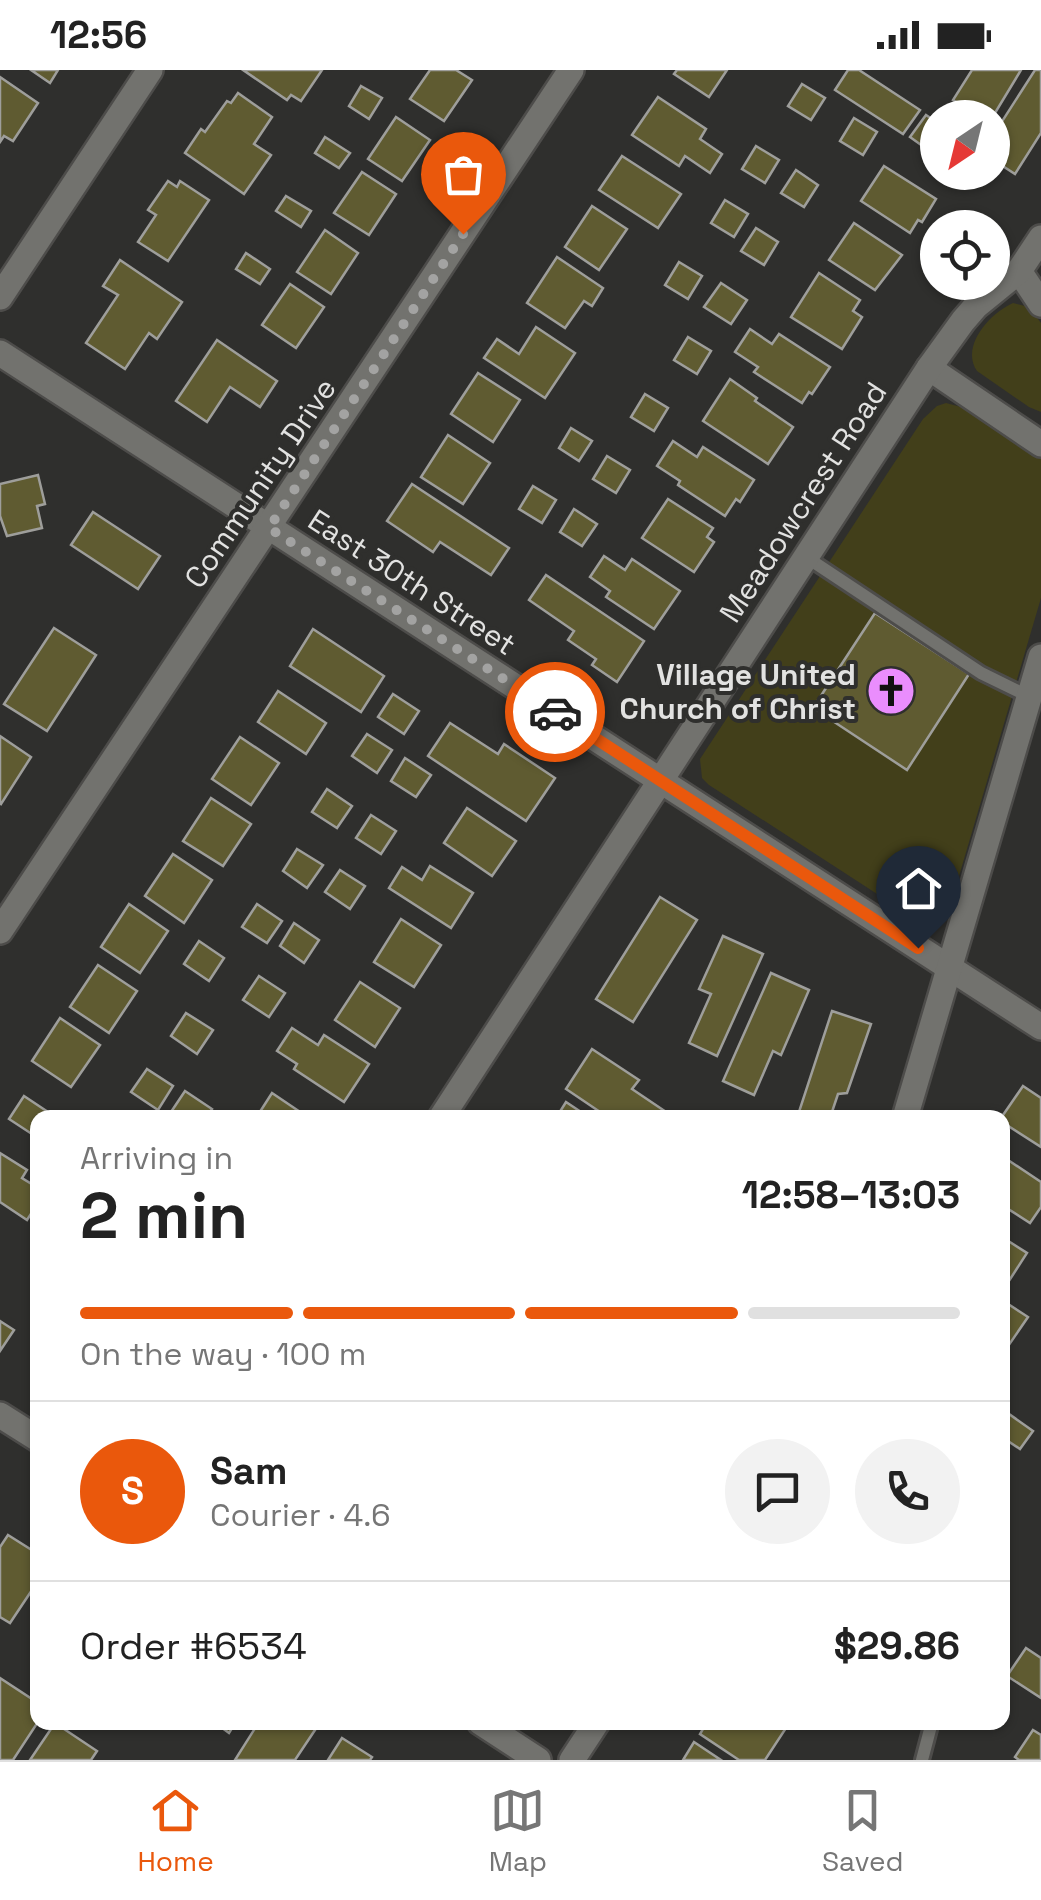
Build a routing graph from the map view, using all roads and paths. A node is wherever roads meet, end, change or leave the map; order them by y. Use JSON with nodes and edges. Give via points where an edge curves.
{"nodes":[{"id":1,"x":150,"y":70,"type":"edge"},
{"id":2,"x":571,"y":70,"type":"edge"},
{"id":3,"x":1041,"y":238,"type":"edge"},
{"id":4,"x":1018,"y":272,"type":"junction"},
{"id":5,"x":0,"y":297,"type":"edge"},
{"id":6,"x":1041,"y":304,"type":"edge"},
{"id":7,"x":0,"y":353,"type":"edge"},
{"id":8,"x":929,"y":368,"type":"junction"},
{"id":9,"x":1041,"y":444,"type":"edge"},
{"id":10,"x":269,"y":528,"type":"junction"},
{"id":11,"x":806,"y":556,"type":"junction"},
{"id":12,"x":1041,"y":658,"type":"edge"},
{"id":13,"x":1030,"y":697,"type":"junction"},
{"id":14,"x":660,"y":780,"type":"junction"},
{"id":15,"x":0,"y":931,"type":"edge"},
{"id":16,"x":951,"y":970,"type":"junction"},
{"id":17,"x":1041,"y":1026,"type":"edge"},
{"id":18,"x":446,"y":1110,"type":"edge"},
{"id":19,"x":907,"y":1110,"type":"edge"},
{"id":20,"x":0,"y":1415,"type":"edge"},
{"id":21,"x":30,"y":1434,"type":"edge"},
{"id":22,"x":492,"y":1730,"type":"edge"},
{"id":23,"x":592,"y":1730,"type":"edge"},
{"id":24,"x":930,"y":1730,"type":"edge"},
{"id":25,"x":538,"y":1760,"type":"edge"},
{"id":26,"x":572,"y":1760,"type":"edge"},
{"id":27,"x":922,"y":1760,"type":"edge"}],
"edges":[{"from":1,"to":5,"type":"street"},
{"from":2,"to":10,"type":"street","name":"Community Drive"},
{"from":3,"to":4,"type":"street","name":"Meadowcrest Road"},
{"from":4,"to":6,"type":"street"},
{"from":4,"to":8,"type":"street","name":"Meadowcrest Road","via":[[976,306]]},
{"from":7,"to":10,"type":"street","name":"East 30th Street"},
{"from":8,"to":9,"type":"street"},
{"from":8,"to":11,"type":"street","name":"Meadowcrest Road"},
{"from":10,"to":14,"type":"street","name":"East 30th Street"},
{"from":10,"to":15,"type":"street","name":"Community Drive"},
{"from":11,"to":13,"type":"lane","via":[[981,674]]},
{"from":11,"to":14,"type":"street","name":"Meadowcrest Road"},
{"from":12,"to":13,"type":"street"},
{"from":13,"to":16,"type":"street"},
{"from":14,"to":16,"type":"street","name":"East 30th Street"},
{"from":14,"to":18,"type":"street","name":"Meadowcrest Road"},
{"from":16,"to":17,"type":"street","name":"East 30th Street"},
{"from":16,"to":19,"type":"street"},
{"from":20,"to":21,"type":"street"},
{"from":22,"to":25,"type":"street"},
{"from":23,"to":26,"type":"street"},
{"from":24,"to":27,"type":"lane"}]}
